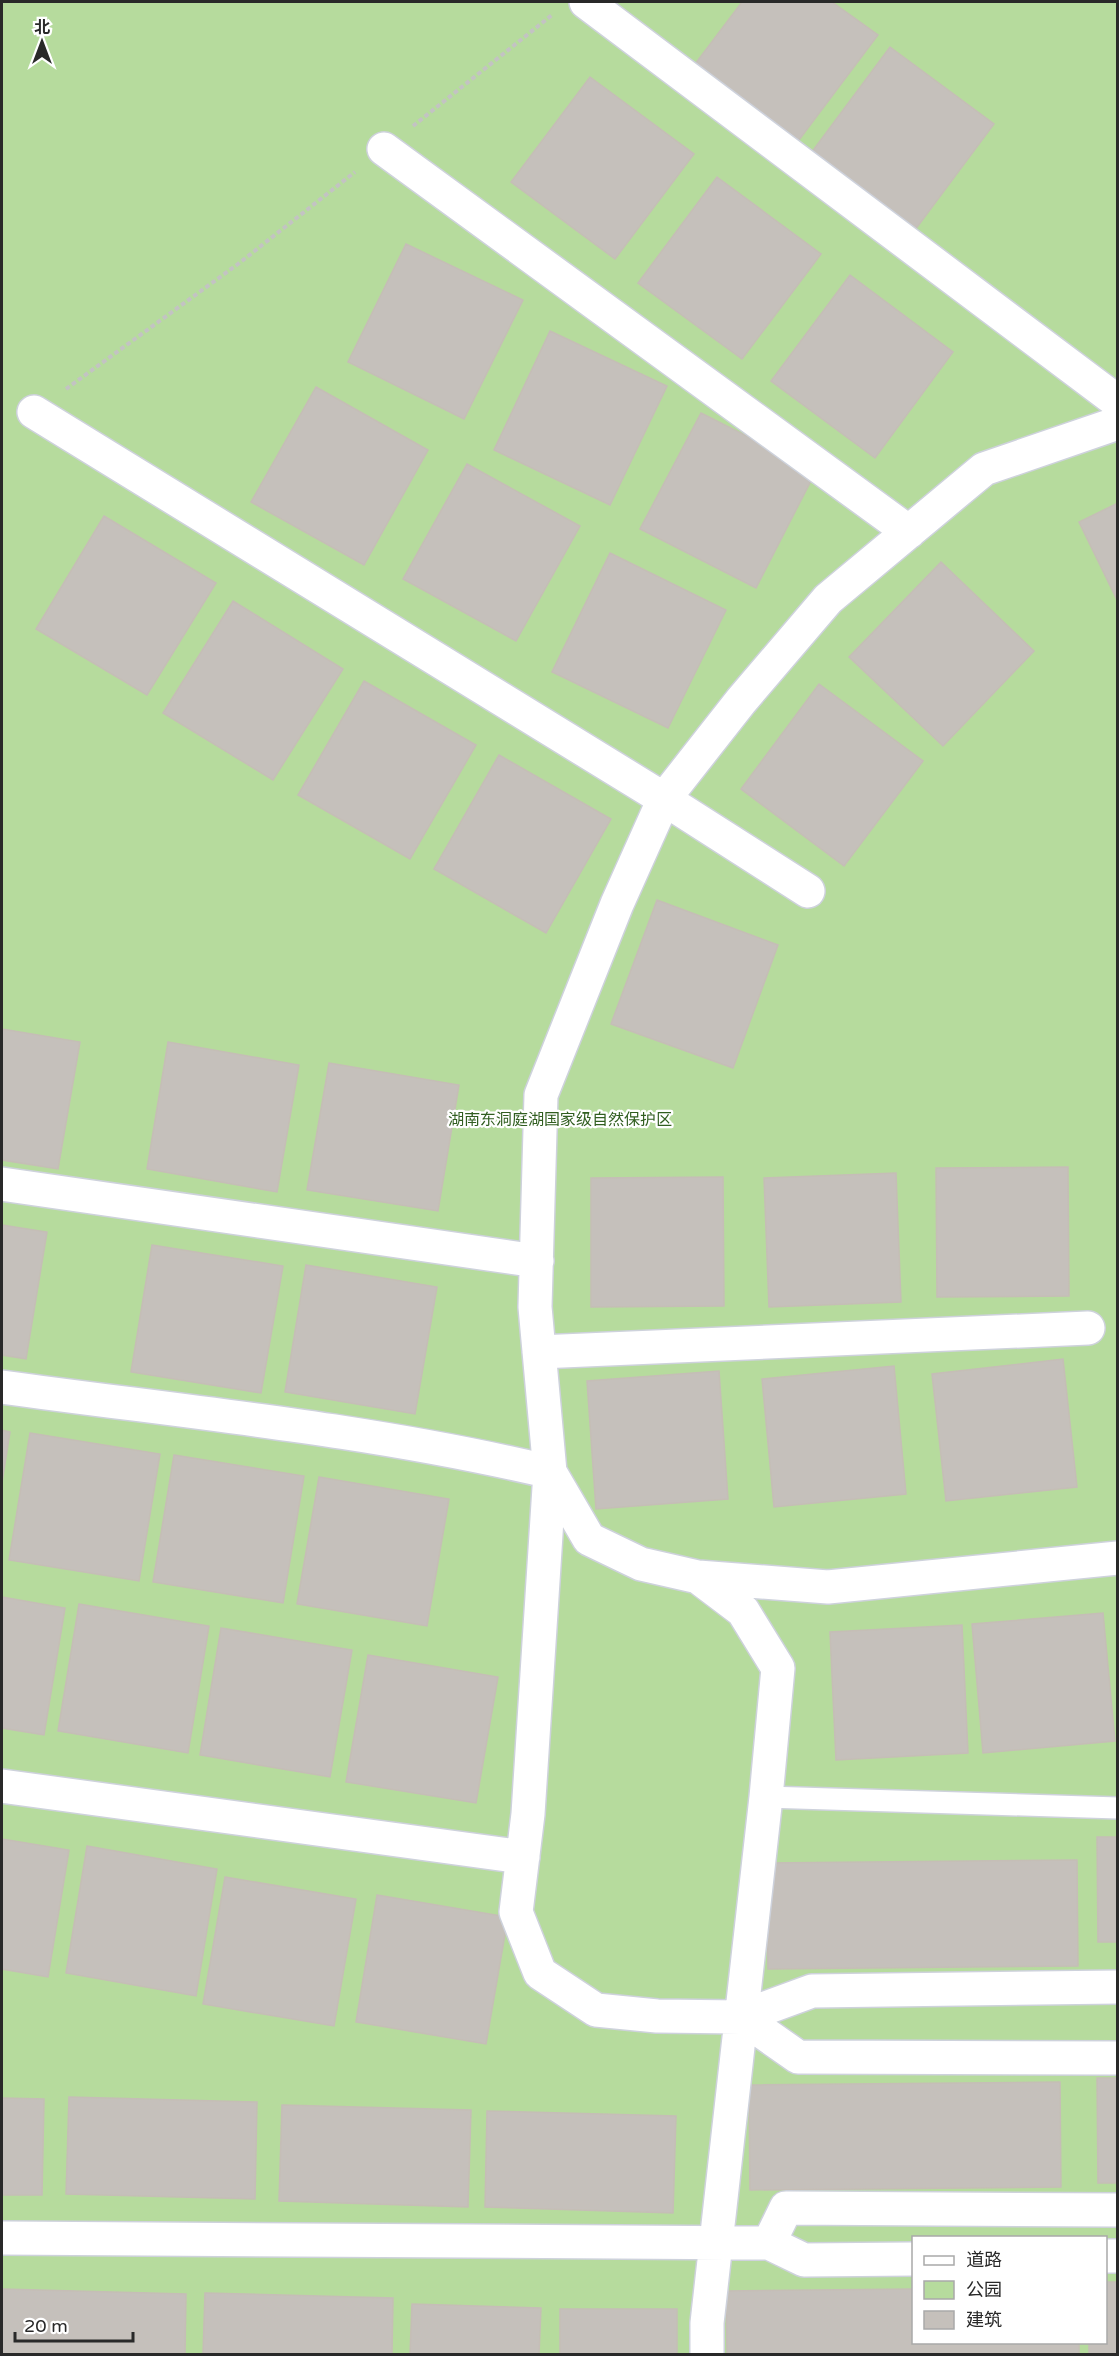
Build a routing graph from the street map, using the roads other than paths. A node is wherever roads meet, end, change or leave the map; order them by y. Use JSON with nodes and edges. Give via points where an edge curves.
{"nodes":[{"id":1,"x":573,"y":5,"type":"edge"},
{"id":2,"x":384,"y":149,"type":"road end"},
{"id":3,"x":1118,"y":402,"type":"edge"},
{"id":4,"x":34,"y":412,"type":"road end"},
{"id":5,"x":1118,"y":423,"type":"edge"},
{"id":6,"x":909,"y":532,"type":"junction"},
{"id":7,"x":664,"y":799,"type":"junction"},
{"id":8,"x":808,"y":891,"type":"dead end"},
{"id":9,"x":2,"y":1184,"type":"edge"},
{"id":10,"x":537,"y":1261,"type":"junction"},
{"id":11,"x":1088,"y":1328,"type":"dead end"},
{"id":12,"x":539,"y":1352,"type":"junction"},
{"id":13,"x":2,"y":1387,"type":"edge"},
{"id":14,"x":550,"y":1472,"type":"junction"},
{"id":15,"x":1118,"y":1558,"type":"edge"},
{"id":16,"x":698,"y":1577,"type":"junction"},
{"id":17,"x":2,"y":1786,"type":"edge"},
{"id":18,"x":766,"y":1797,"type":"junction"},
{"id":19,"x":1118,"y":1809,"type":"edge"},
{"id":20,"x":522,"y":1857,"type":"junction"},
{"id":21,"x":1118,"y":1987,"type":"edge"},
{"id":22,"x":741,"y":2017,"type":"junction"},
{"id":23,"x":1118,"y":2058,"type":"edge"},
{"id":24,"x":1118,"y":2210,"type":"edge"},
{"id":25,"x":2,"y":2238,"type":"edge"},
{"id":26,"x":716,"y":2242,"type":"junction"},
{"id":27,"x":769,"y":2243,"type":"junction"},
{"id":28,"x":912,"y":2259,"type":"edge"},
{"id":29,"x":707,"y":2355,"type":"edge"}],
"edges":[{"from":1,"to":3,"type":"street"},
{"from":2,"to":6,"type":"street"},
{"from":4,"to":7,"type":"street"},
{"from":5,"to":6,"type":"street","via":[[984,469]]},
{"from":6,"to":7,"type":"street","via":[[828,599]]},
{"from":7,"to":8,"type":"street"},
{"from":7,"to":10,"type":"street","via":[[617,904],[542,1095]]},
{"from":9,"to":10,"type":"street"},
{"from":10,"to":12,"type":"street","via":[[535,1307]]},
{"from":11,"to":12,"type":"street"},
{"from":12,"to":14,"type":"street"},
{"from":13,"to":14,"type":"street","via":[[307,1428],[489,1457]]},
{"from":14,"to":16,"type":"street","via":[[589,1539],[641,1563]]},
{"from":14,"to":20,"type":"street"},
{"from":15,"to":16,"type":"street","via":[[828,1587]]},
{"from":16,"to":18,"type":"street","via":[[743,1611],[778,1668]]},
{"from":17,"to":20,"type":"street"},
{"from":18,"to":19,"type":"lane"},
{"from":18,"to":22,"type":"street"},
{"from":20,"to":22,"type":"street","via":[[516,1912],[540,1974],[596,2010],[657,2016]]},
{"from":21,"to":22,"type":"street","via":[[812,1991]]},
{"from":22,"to":23,"type":"street","via":[[798,2057]]},
{"from":22,"to":26,"type":"street"},
{"from":24,"to":27,"type":"street","via":[[786,2208]]},
{"from":25,"to":26,"type":"street"},
{"from":26,"to":27,"type":"street"},
{"from":26,"to":29,"type":"street"},
{"from":27,"to":28,"type":"street","via":[[804,2260]]}]}
